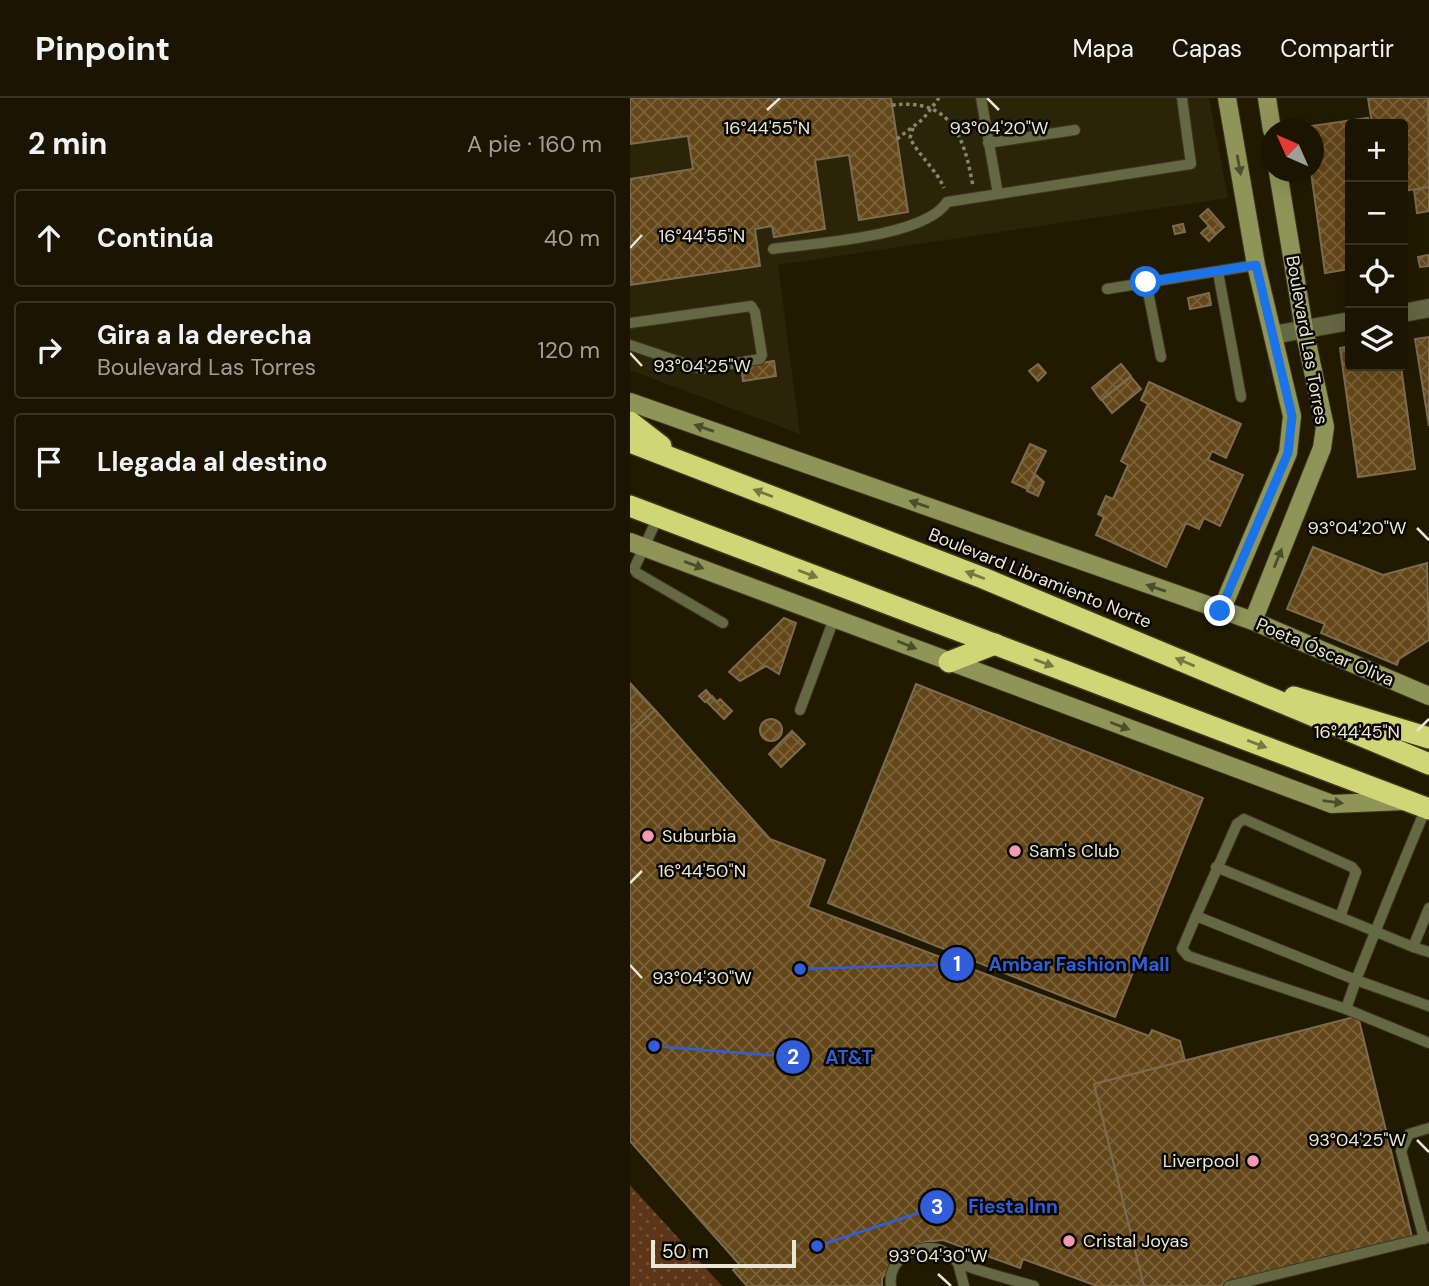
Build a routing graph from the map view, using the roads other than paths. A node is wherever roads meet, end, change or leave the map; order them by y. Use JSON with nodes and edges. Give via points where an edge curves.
{"nodes":[{"id":1,"x":981,"y":98,"type":"edge"},
{"id":2,"x":1182,"y":98,"type":"edge"},
{"id":3,"x":1227,"y":98,"type":"edge"},
{"id":4,"x":1267,"y":98,"type":"edge"},
{"id":5,"x":1270,"y":119,"type":"edge"},
{"id":6,"x":1075,"y":130,"type":"dead end"},
{"id":7,"x":988,"y":143,"type":"junction"},
{"id":8,"x":1280,"y":182,"type":"edge"},
{"id":9,"x":998,"y":194,"type":"junction"},
{"id":10,"x":773,"y":249,"type":"dead end"},
{"id":11,"x":1256,"y":265,"type":"junction"},
{"id":12,"x":1218,"y":272,"type":"junction"},
{"id":13,"x":1146,"y":282,"type":"junction"},
{"id":14,"x":1107,"y":289,"type":"dead end"},
{"id":15,"x":1429,"y":308,"type":"edge"},
{"id":16,"x":1408,"y":312,"type":"edge"},
{"id":17,"x":1345,"y":322,"type":"edge"},
{"id":18,"x":630,"y":323,"type":"edge"},
{"id":19,"x":1304,"y":329,"type":"junction"},
{"id":20,"x":1273,"y":335,"type":"junction"},
{"id":21,"x":630,"y":345,"type":"edge"},
{"id":22,"x":1161,"y":357,"type":"dead end"},
{"id":23,"x":1241,"y":397,"type":"dead end"},
{"id":24,"x":630,"y":402,"type":"edge"},
{"id":25,"x":630,"y":422,"type":"edge"},
{"id":26,"x":630,"y":442,"type":"edge"},
{"id":27,"x":680,"y":460,"type":"junction"},
{"id":28,"x":630,"y":506,"type":"edge"},
{"id":29,"x":659,"y":517,"type":"junction"},
{"id":30,"x":637,"y":544,"type":"edge"},
{"id":31,"x":1220,"y":611,"type":"junction"},
{"id":32,"x":835,"y":616,"type":"junction"},
{"id":33,"x":1253,"y":621,"type":"junction"},
{"id":34,"x":723,"y":623,"type":"dead end"},
{"id":35,"x":995,"y":644,"type":"junction"},
{"id":36,"x":949,"y":662,"type":"junction"},
{"id":37,"x":1233,"y":682,"type":"junction"},
{"id":38,"x":1429,"y":696,"type":"edge"},
{"id":39,"x":800,"y":710,"type":"dead end"},
{"id":40,"x":1429,"y":738,"type":"edge"},
{"id":41,"x":1429,"y":764,"type":"edge"},
{"id":42,"x":1420,"y":806,"type":"edge"},
{"id":43,"x":1216,"y":866,"type":"junction"},
{"id":44,"x":1429,"y":908,"type":"edge"},
{"id":45,"x":1196,"y":916,"type":"junction"},
{"id":46,"x":1339,"y":917,"type":"junction"},
{"id":47,"x":1375,"y":931,"type":"junction"},
{"id":48,"x":1413,"y":947,"type":"junction"},
{"id":49,"x":1429,"y":952,"type":"edge"},
{"id":50,"x":1356,"y":980,"type":"junction"},
{"id":51,"x":1429,"y":1006,"type":"edge"},
{"id":52,"x":1346,"y":1009,"type":"junction"},
{"id":53,"x":1429,"y":1043,"type":"edge"},
{"id":54,"x":1429,"y":1128,"type":"edge"},
{"id":55,"x":1427,"y":1238,"type":"edge"},
{"id":56,"x":958,"y":1263,"type":"junction"},
{"id":57,"x":891,"y":1286,"type":"edge"},
{"id":58,"x":964,"y":1286,"type":"edge"},
{"id":59,"x":1034,"y":1286,"type":"edge"},
{"id":60,"x":1230,"y":1286,"type":"edge"}],
"edges":[{"from":1,"to":7,"type":"lane"},
{"from":2,"to":9,"type":"lane","via":[[1191,164]]},
{"from":3,"to":11,"type":"street","name":"Boulevard Las Torres","one_way":true},
{"from":4,"to":5,"type":"street"},
{"from":6,"to":7,"type":"lane"},
{"from":7,"to":9,"type":"lane"},
{"from":8,"to":19,"type":"street","name":"Boulevard Las Torres"},
{"from":9,"to":10,"type":"lane","via":[[947,202],[940,212],[911,228]]},
{"from":11,"to":12,"type":"lane"},
{"from":11,"to":20,"type":"street","name":"Boulevard Las Torres"},
{"from":12,"to":13,"type":"lane"},
{"from":12,"to":23,"type":"lane"},
{"from":13,"to":14,"type":"lane"},
{"from":13,"to":22,"type":"lane"},
{"from":15,"to":16,"type":"street"},
{"from":17,"to":19,"type":"street"},
{"from":18,"to":21,"type":"lane","via":[[751,306],[762,355],[701,369]]},
{"from":19,"to":20,"type":"street"},
{"from":33,"to":19,"type":"street","name":"Boulevard Las Torres","one_way":true,"via":[[1322,448],[1325,427]]},
{"from":20,"to":31,"type":"street","name":"Boulevard Las Torres","via":[[1292,416],[1288,453]]},
{"from":31,"to":24,"type":"street","name":"Poeta Óscar Oliva","one_way":true},
{"from":25,"to":27,"type":"highway"},
{"from":26,"to":27,"type":"highway","name":"Boulevard Libramiento Norte"},
{"from":37,"to":27,"type":"highway","name":"Boulevard Libramiento Norte","one_way":true},
{"from":28,"to":29,"type":"highway"},
{"from":29,"to":30,"type":"lane"},
{"from":29,"to":35,"type":"highway","one_way":true},
{"from":30,"to":32,"type":"street","one_way":true},
{"from":30,"to":34,"type":"lane","via":[[637,573]]},
{"from":31,"to":33,"type":"street","name":"Poeta Óscar Oliva"},
{"from":32,"to":36,"type":"street","one_way":true},
{"from":32,"to":39,"type":"lane"},
{"from":33,"to":38,"type":"street","name":"Poeta Óscar Oliva"},
{"from":35,"to":36,"type":"highway"},
{"from":35,"to":42,"type":"highway","one_way":true},
{"from":36,"to":42,"type":"street","one_way":true,"via":[[1332,804]]},
{"from":37,"to":40,"type":"highway","via":[[1324,704]]},
{"from":37,"to":41,"type":"highway","name":"Boulevard Libramiento Norte"},
{"from":42,"to":47,"type":"lane"},
{"from":43,"to":45,"type":"lane"},
{"from":43,"to":46,"type":"lane"},
{"from":43,"to":46,"type":"lane","via":[[1237,824],[1244,820],[1352,867],[1356,872]]},
{"from":44,"to":48,"type":"lane"},
{"from":45,"to":50,"type":"lane"},
{"from":45,"to":52,"type":"lane","via":[[1182,949],[1188,956]]},
{"from":46,"to":47,"type":"lane"},
{"from":47,"to":48,"type":"lane"},
{"from":47,"to":50,"type":"lane"},
{"from":48,"to":49,"type":"lane"},
{"from":50,"to":51,"type":"lane"},
{"from":50,"to":52,"type":"lane"},
{"from":52,"to":53,"type":"lane"},
{"from":54,"to":55,"type":"lane","via":[[1409,1133],[1401,1151]]},
{"from":55,"to":60,"type":"lane"},
{"from":56,"to":57,"type":"lane","via":[[941,1249],[919,1248],[900,1259]]},
{"from":56,"to":58,"type":"lane"},
{"from":56,"to":59,"type":"lane"}]}
